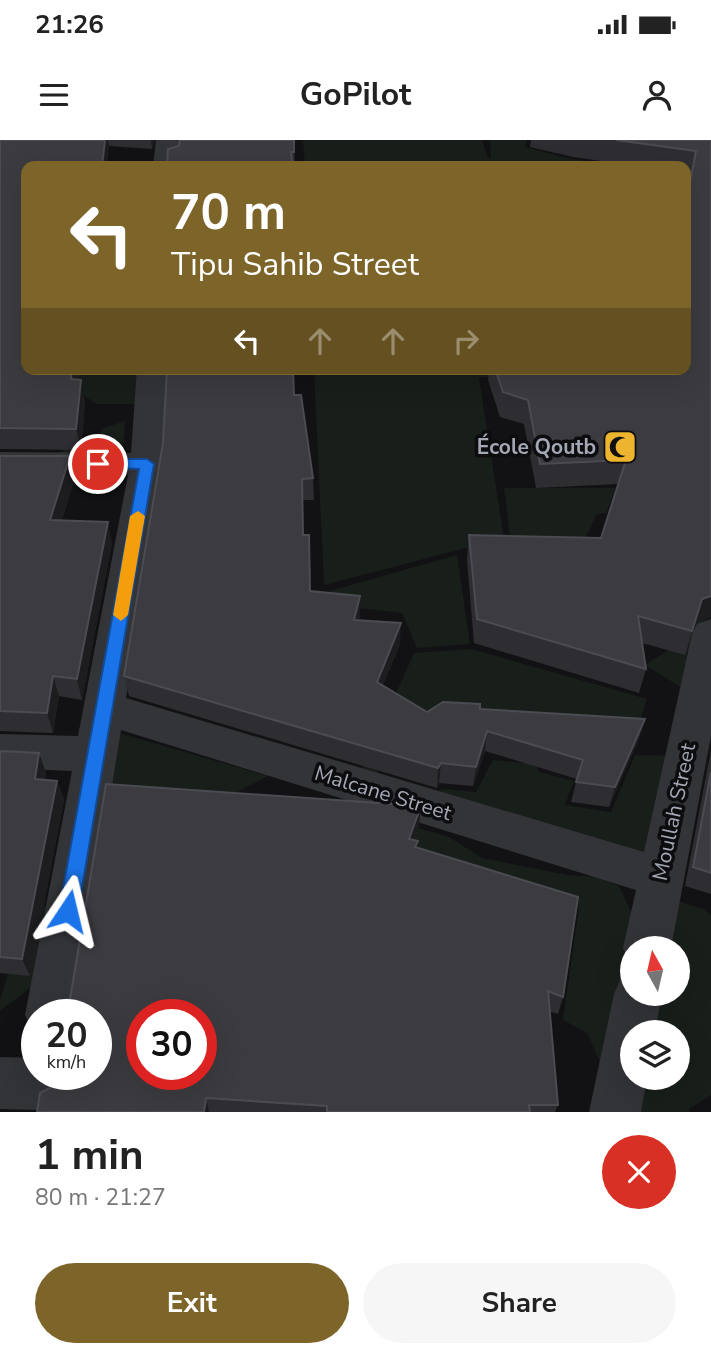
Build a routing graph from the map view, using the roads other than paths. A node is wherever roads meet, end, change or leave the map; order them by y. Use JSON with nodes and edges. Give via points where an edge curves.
{"nodes":[{"id":1,"x":168,"y":140,"type":"edge"},
{"id":2,"x":166,"y":161,"type":"edge"},
{"id":3,"x":153,"y":375,"type":"edge"},
{"id":4,"x":0,"y":464,"type":"edge"},
{"id":5,"x":147,"y":464,"type":"junction"},
{"id":6,"x":711,"y":634,"type":"edge"},
{"id":7,"x":104,"y":708,"type":"junction"},
{"id":8,"x":0,"y":751,"type":"edge"},
{"id":9,"x":96,"y":754,"type":"junction"},
{"id":10,"x":661,"y":877,"type":"junction"},
{"id":11,"x":649,"y":936,"type":"edge"},
{"id":12,"x":53,"y":999,"type":"edge"},
{"id":13,"x":636,"y":1006,"type":"edge"},
{"id":14,"x":615,"y":1112,"type":"edge"}],
"edges":[{"from":1,"to":2,"type":"street"},
{"from":3,"to":5,"type":"street"},
{"from":4,"to":5,"type":"street"},
{"from":5,"to":7,"type":"street"},
{"from":6,"to":10,"type":"street","name":"Moullah Street"},
{"from":7,"to":9,"type":"street"},
{"from":7,"to":10,"type":"street","name":"Malcane Street"},
{"from":8,"to":9,"type":"street"},
{"from":9,"to":12,"type":"street"},
{"from":10,"to":11,"type":"street","name":"Moullah Street"},
{"from":13,"to":14,"type":"street"}]}
